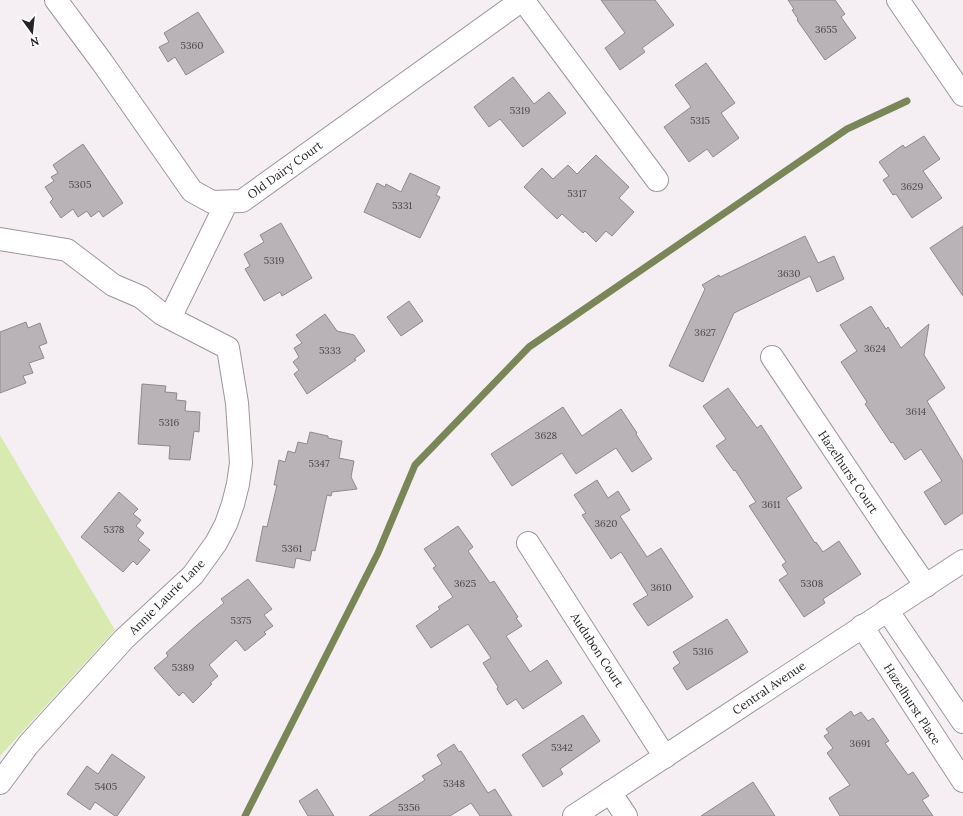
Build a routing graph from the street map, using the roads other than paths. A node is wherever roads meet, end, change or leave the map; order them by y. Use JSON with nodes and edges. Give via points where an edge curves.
{"nodes":[{"id":1,"x":56,"y":0,"type":"edge"},
{"id":2,"x":522,"y":0,"type":"edge"},
{"id":3,"x":898,"y":0,"type":"edge"},
{"id":4,"x":963,"y":95,"type":"edge"},
{"id":5,"x":657,"y":180,"type":"dead end"},
{"id":6,"x":226,"y":202,"type":"junction"},
{"id":7,"x":0,"y":239,"type":"edge"},
{"id":8,"x":170,"y":318,"type":"junction"},
{"id":9,"x":772,"y":357,"type":"dead end"},
{"id":10,"x":528,"y":543,"type":"dead end"},
{"id":11,"x":963,"y":561,"type":"edge"},
{"id":12,"x":926,"y":586,"type":"junction"},
{"id":13,"x":887,"y":610,"type":"junction"},
{"id":14,"x":862,"y":626,"type":"junction"},
{"id":15,"x":963,"y":722,"type":"edge"},
{"id":16,"x":665,"y":757,"type":"junction"},
{"id":17,"x":963,"y":781,"type":"edge"},
{"id":18,"x":0,"y":783,"type":"edge"},
{"id":19,"x":610,"y":792,"type":"junction"},
{"id":20,"x":574,"y":816,"type":"edge"},
{"id":21,"x":626,"y":816,"type":"edge"}],
"edges":[{"from":1,"to":6,"type":"street","name":"Old Dairy Court","via":[[192,191],[212,202]]},
{"from":2,"to":5,"type":"street"},
{"from":2,"to":6,"type":"street","name":"Old Dairy Court","via":[[242,201]]},
{"from":3,"to":4,"type":"street"},
{"from":6,"to":8,"type":"street"},
{"from":7,"to":8,"type":"street","via":[[67,250],[113,285],[141,297]]},
{"from":8,"to":18,"type":"street","name":"Annie Laurie Lane","via":[[228,348],[237,403],[241,463],[238,484],[226,524],[193,575],[124,639],[28,745]]},
{"from":9,"to":12,"type":"street","name":"Hazelhurst Court"},
{"from":10,"to":16,"type":"street","name":"Audubon Court"},
{"from":11,"to":12,"type":"street","name":"Central Avenue"},
{"from":12,"to":13,"type":"street","name":"Central Avenue"},
{"from":13,"to":14,"type":"street","name":"Central Avenue"},
{"from":13,"to":15,"type":"street"},
{"from":14,"to":16,"type":"street","name":"Central Avenue"},
{"from":14,"to":17,"type":"street","name":"Hazelhurst Place"},
{"from":16,"to":19,"type":"street","name":"Central Avenue"},
{"from":19,"to":20,"type":"street","name":"Central Avenue"},
{"from":19,"to":21,"type":"street"}]}
